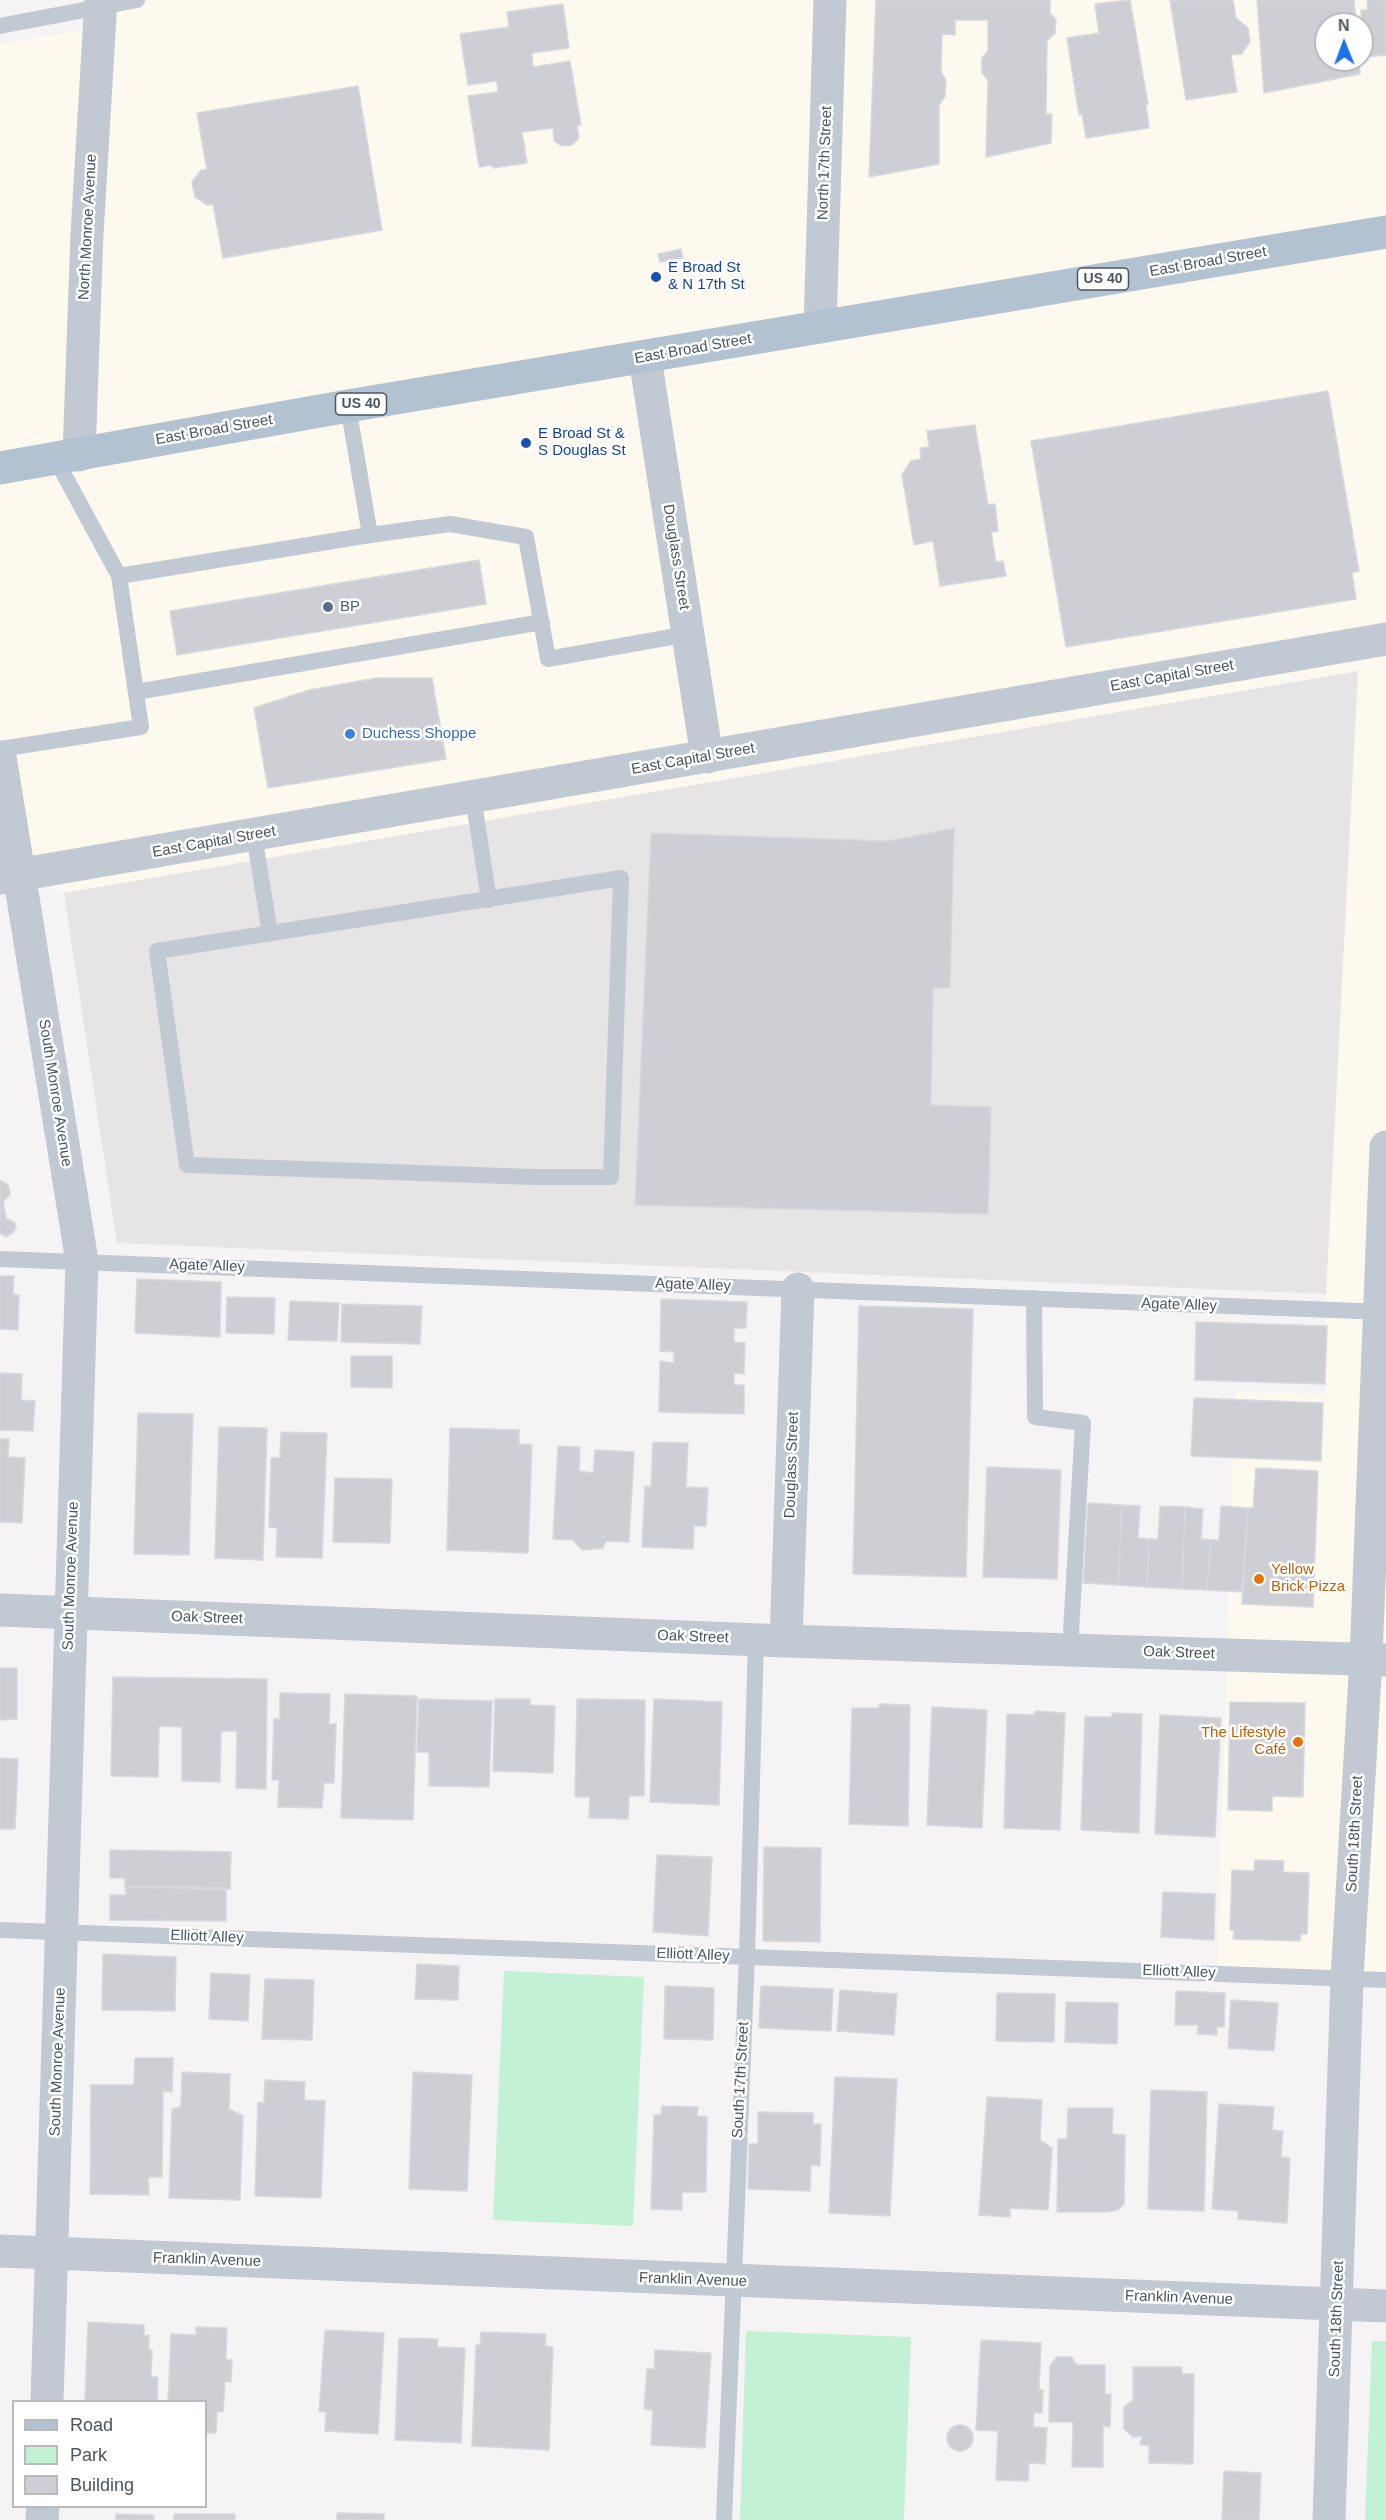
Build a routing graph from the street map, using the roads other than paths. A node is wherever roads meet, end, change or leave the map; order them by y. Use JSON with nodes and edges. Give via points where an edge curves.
{"nodes":[{"id":1,"x":137,"y":0,"type":"edge"},
{"id":2,"x":830,"y":0,"type":"edge"},
{"id":3,"x":101,"y":3,"type":"edge"},
{"id":4,"x":0,"y":26,"type":"edge"},
{"id":5,"x":1386,"y":232,"type":"edge"},
{"id":6,"x":820,"y":327,"type":"junction"},
{"id":7,"x":645,"y":358,"type":"junction"},
{"id":8,"x":348,"y":406,"type":"junction"},
{"id":9,"x":67,"y":456,"type":"junction"},
{"id":10,"x":0,"y":468,"type":"edge"},
{"id":11,"x":370,"y":536,"type":"junction"},
{"id":12,"x":119,"y":576,"type":"junction"},
{"id":13,"x":542,"y":622,"type":"junction"},
{"id":14,"x":688,"y":634,"type":"junction"},
{"id":15,"x":1386,"y":639,"type":"edge"},
{"id":16,"x":136,"y":692,"type":"junction"},
{"id":17,"x":0,"y":749,"type":"edge"},
{"id":18,"x":707,"y":757,"type":"junction"},
{"id":19,"x":0,"y":758,"type":"edge"},
{"id":20,"x":473,"y":797,"type":"junction"},
{"id":21,"x":254,"y":835,"type":"junction"},
{"id":22,"x":10,"y":877,"type":"edge"},
{"id":23,"x":489,"y":900,"type":"junction"},
{"id":24,"x":270,"y":933,"type":"junction"},
{"id":25,"x":1386,"y":1148,"type":"edge"},
{"id":26,"x":0,"y":1259,"type":"edge"},
{"id":27,"x":82,"y":1261,"type":"junction"},
{"id":28,"x":798,"y":1289,"type":"junction"},
{"id":29,"x":1034,"y":1298,"type":"junction"},
{"id":30,"x":1384,"y":1313,"type":"edge"},
{"id":31,"x":0,"y":1610,"type":"edge"},
{"id":32,"x":70,"y":1613,"type":"junction"},
{"id":33,"x":771,"y":1640,"type":"junction"},
{"id":34,"x":1070,"y":1650,"type":"junction"},
{"id":35,"x":1376,"y":1660,"type":"edge"},
{"id":36,"x":0,"y":1930,"type":"edge"},
{"id":37,"x":61,"y":1932,"type":"junction"},
{"id":38,"x":747,"y":1957,"type":"junction"},
{"id":39,"x":1347,"y":1978,"type":"junction"},
{"id":40,"x":1386,"y":1980,"type":"edge"},
{"id":41,"x":0,"y":2251,"type":"edge"},
{"id":42,"x":52,"y":2253,"type":"junction"},
{"id":43,"x":732,"y":2281,"type":"junction"},
{"id":44,"x":1338,"y":2304,"type":"junction"},
{"id":45,"x":1386,"y":2306,"type":"edge"},
{"id":46,"x":47,"y":2400,"type":"edge"},
{"id":47,"x":724,"y":2520,"type":"edge"},
{"id":48,"x":1329,"y":2520,"type":"edge"}],
"edges":[{"from":1,"to":3,"type":"lane"},
{"from":2,"to":6,"type":"street","name":"North 17th Street"},
{"from":3,"to":4,"type":"lane"},
{"from":3,"to":9,"type":"street","name":"North Monroe Avenue","via":[[87,234]]},
{"from":5,"to":6,"type":"main road","name":"East Broad Street","number":"US 40"},
{"from":6,"to":7,"type":"main road","name":"East Broad Street","number":"US 40"},
{"from":7,"to":8,"type":"main road","name":"East Broad Street","number":"US 40"},
{"from":7,"to":14,"type":"street","name":"Douglass Street"},
{"from":8,"to":9,"type":"main road","name":"East Broad Street","number":"US 40"},
{"from":8,"to":11,"type":"lane"},
{"from":9,"to":10,"type":"main road","name":"East Broad Street","number":"US 40"},
{"from":9,"to":12,"type":"lane"},
{"from":11,"to":12,"type":"lane"},
{"from":11,"to":13,"type":"lane","via":[[450,524],[526,537]]},
{"from":12,"to":16,"type":"lane"},
{"from":13,"to":14,"type":"lane","via":[[548,659]]},
{"from":13,"to":16,"type":"lane"},
{"from":14,"to":18,"type":"street","name":"Douglass Street"},
{"from":15,"to":18,"type":"street","name":"East Capital Street"},
{"from":16,"to":17,"type":"lane","via":[[141,727]]},
{"from":18,"to":20,"type":"street","name":"East Capital Street"},
{"from":19,"to":22,"type":"street","name":"South Monroe Avenue"},
{"from":20,"to":21,"type":"street","name":"East Capital Street"},
{"from":20,"to":23,"type":"lane"},
{"from":21,"to":22,"type":"street","name":"East Capital Street"},
{"from":21,"to":24,"type":"lane"},
{"from":22,"to":27,"type":"street","name":"South Monroe Avenue"},
{"from":23,"to":24,"type":"lane"},
{"from":23,"to":24,"type":"lane","via":[[621,878],[610,1176],[187,1165],[157,951]]},
{"from":25,"to":30,"type":"street","name":"South 18th Street"},
{"from":26,"to":27,"type":"lane","name":"Agate Alley"},
{"from":27,"to":28,"type":"lane","name":"Agate Alley"},
{"from":27,"to":32,"type":"street","name":"South Monroe Avenue"},
{"from":28,"to":29,"type":"lane","name":"Agate Alley"},
{"from":28,"to":33,"type":"street","name":"Douglass Street"},
{"from":29,"to":30,"type":"lane","name":"Agate Alley"},
{"from":29,"to":34,"type":"lane","via":[[1035,1417],[1083,1423]]},
{"from":30,"to":35,"type":"street","name":"South 18th Street"},
{"from":31,"to":32,"type":"street","name":"Oak Street"},
{"from":32,"to":33,"type":"street","name":"Oak Street"},
{"from":32,"to":37,"type":"street","name":"South Monroe Avenue"},
{"from":33,"to":34,"type":"street","name":"Oak Street"},
{"from":33,"to":38,"type":"lane","name":"South 17th Street"},
{"from":34,"to":35,"type":"street","name":"Oak Street"},
{"from":35,"to":39,"type":"street","name":"South 18th Street"},
{"from":36,"to":37,"type":"lane","name":"Elliott Alley"},
{"from":37,"to":38,"type":"lane","name":"Elliott Alley"},
{"from":37,"to":42,"type":"street","name":"South Monroe Avenue"},
{"from":38,"to":39,"type":"lane","name":"Elliott Alley"},
{"from":38,"to":43,"type":"lane","name":"South 17th Street"},
{"from":39,"to":40,"type":"lane","name":"Elliott Alley"},
{"from":39,"to":44,"type":"street","name":"South 18th Street"},
{"from":41,"to":42,"type":"street","name":"Franklin Avenue"},
{"from":42,"to":43,"type":"street","name":"Franklin Avenue"},
{"from":42,"to":46,"type":"street","name":"South Monroe Avenue"},
{"from":43,"to":44,"type":"street","name":"Franklin Avenue"},
{"from":43,"to":47,"type":"lane","name":"South 17th Street"},
{"from":44,"to":45,"type":"street","name":"Franklin Avenue"},
{"from":44,"to":48,"type":"street","name":"South 18th Street"}]}
